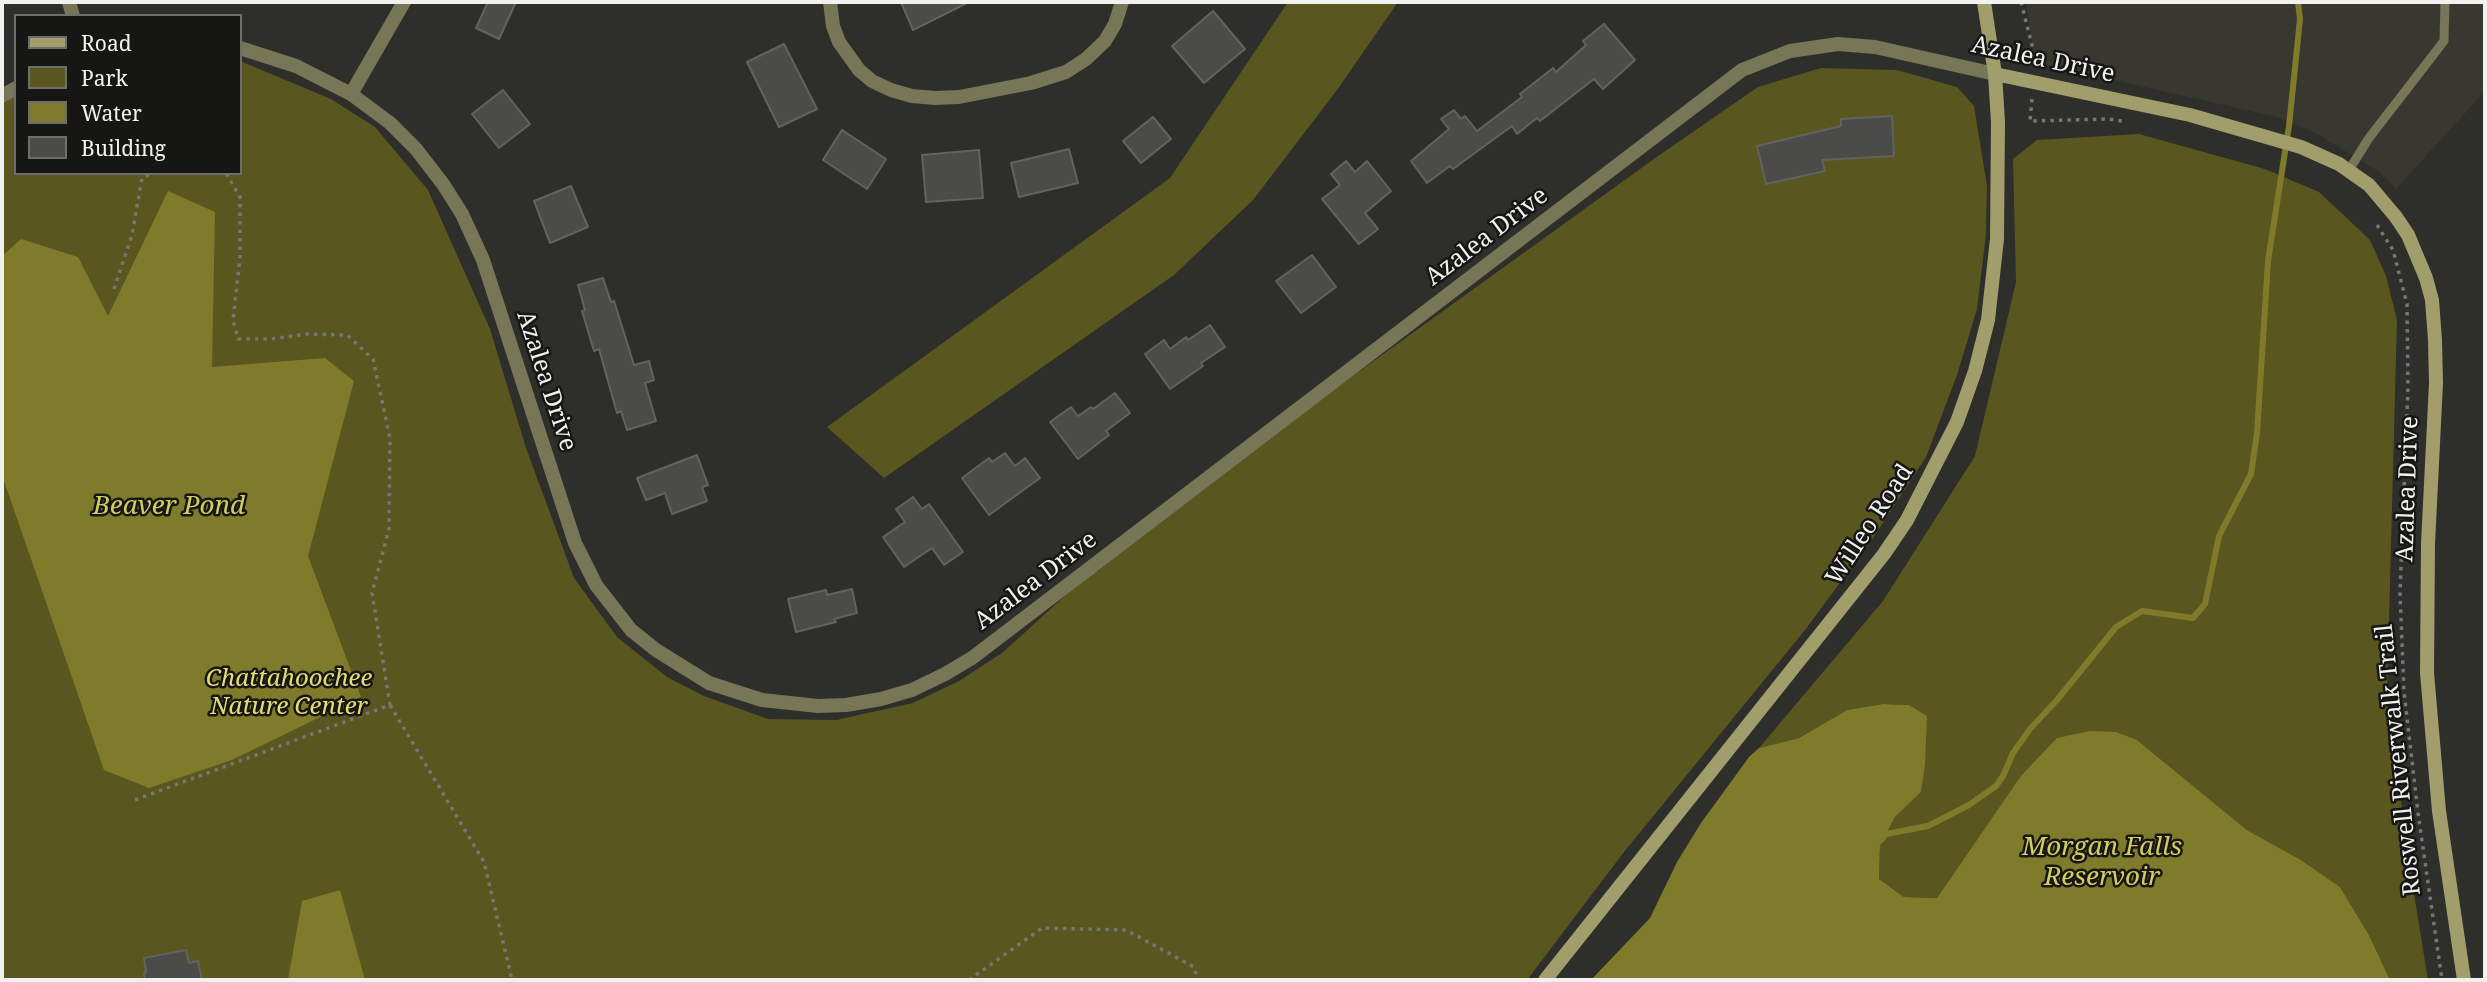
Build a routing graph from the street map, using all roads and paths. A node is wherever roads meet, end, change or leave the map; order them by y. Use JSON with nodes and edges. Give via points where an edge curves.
{"nodes":[{"id":1,"x":404,"y":2,"type":"edge"},
{"id":2,"x":830,"y":2,"type":"edge"},
{"id":3,"x":1122,"y":2,"type":"edge"},
{"id":4,"x":1984,"y":2,"type":"edge"},
{"id":5,"x":2021,"y":2,"type":"edge"},
{"id":6,"x":2445,"y":2,"type":"edge"},
{"id":7,"x":242,"y":49,"type":"edge"},
{"id":8,"x":1995,"y":74,"type":"junction"},
{"id":9,"x":2034,"y":83,"type":"junction"},
{"id":10,"x":351,"y":94,"type":"junction"},
{"id":11,"x":2134,"y":122,"type":"dead end"},
{"id":12,"x":2349,"y":170,"type":"junction"},
{"id":13,"x":148,"y":175,"type":"edge"},
{"id":14,"x":227,"y":175,"type":"edge"},
{"id":15,"x":2374,"y":218,"type":"dead end"},
{"id":16,"x":114,"y":289,"type":"dead end"},
{"id":17,"x":390,"y":705,"type":"junction"},
{"id":18,"x":135,"y":800,"type":"dead end"},
{"id":19,"x":512,"y":980,"type":"edge"},
{"id":20,"x":969,"y":980,"type":"edge"},
{"id":21,"x":1198,"y":980,"type":"edge"},
{"id":22,"x":1545,"y":980,"type":"edge"},
{"id":23,"x":2442,"y":980,"type":"edge"},
{"id":24,"x":2464,"y":980,"type":"edge"}],
"edges":[{"from":1,"to":10,"type":"street"},
{"from":2,"to":3,"type":"street","via":[[839,42],[859,70],[891,90],[935,98],[1031,83],[1066,72],[1105,41]]},
{"from":4,"to":8,"type":"street","name":"Willeo Road"},
{"from":5,"to":9,"type":"path","via":[[2033,49]]},
{"from":6,"to":12,"type":"lane","via":[[2444,41]]},
{"from":7,"to":10,"type":"street","name":"Azalea Drive","via":[[296,66]]},
{"from":8,"to":9,"type":"street","name":"Azalea Drive"},
{"from":8,"to":10,"type":"street","name":"Azalea Drive","via":[[1875,47],[1838,44],[1790,51],[1742,70],[972,658],[912,690],[858,703],[818,706],[762,700],[709,683],[631,631],[612,608],[575,543],[483,260],[462,214],[416,149],[390,122]]},
{"from":8,"to":22,"type":"street","name":"Willeo Road","via":[[1997,239],[1992,293],[1971,384],[1937,465],[1907,520],[1865,580]]},
{"from":9,"to":11,"type":"path","via":[[2030,121]]},
{"from":9,"to":12,"type":"street","name":"Azalea Drive","via":[[2274,138]]},
{"from":12,"to":24,"type":"street","name":"Azalea Drive","via":[[2383,200],[2408,235],[2431,300],[2436,361],[2428,685],[2439,811]]},
{"from":13,"to":16,"type":"path","via":[[142,178],[132,235]]},
{"from":14,"to":17,"type":"path","via":[[240,197],[233,320],[238,340],[347,335],[373,359],[390,438],[389,529],[372,593]]},
{"from":15,"to":23,"type":"path","name":"Roswell Riverwalk Trail","via":[[2393,250],[2407,304],[2400,593],[2404,692]]},
{"from":17,"to":18,"type":"path"},
{"from":17,"to":19,"type":"path","via":[[484,862]]},
{"from":20,"to":21,"type":"path","via":[[1042,928],[1126,930],[1194,967]]}]}
